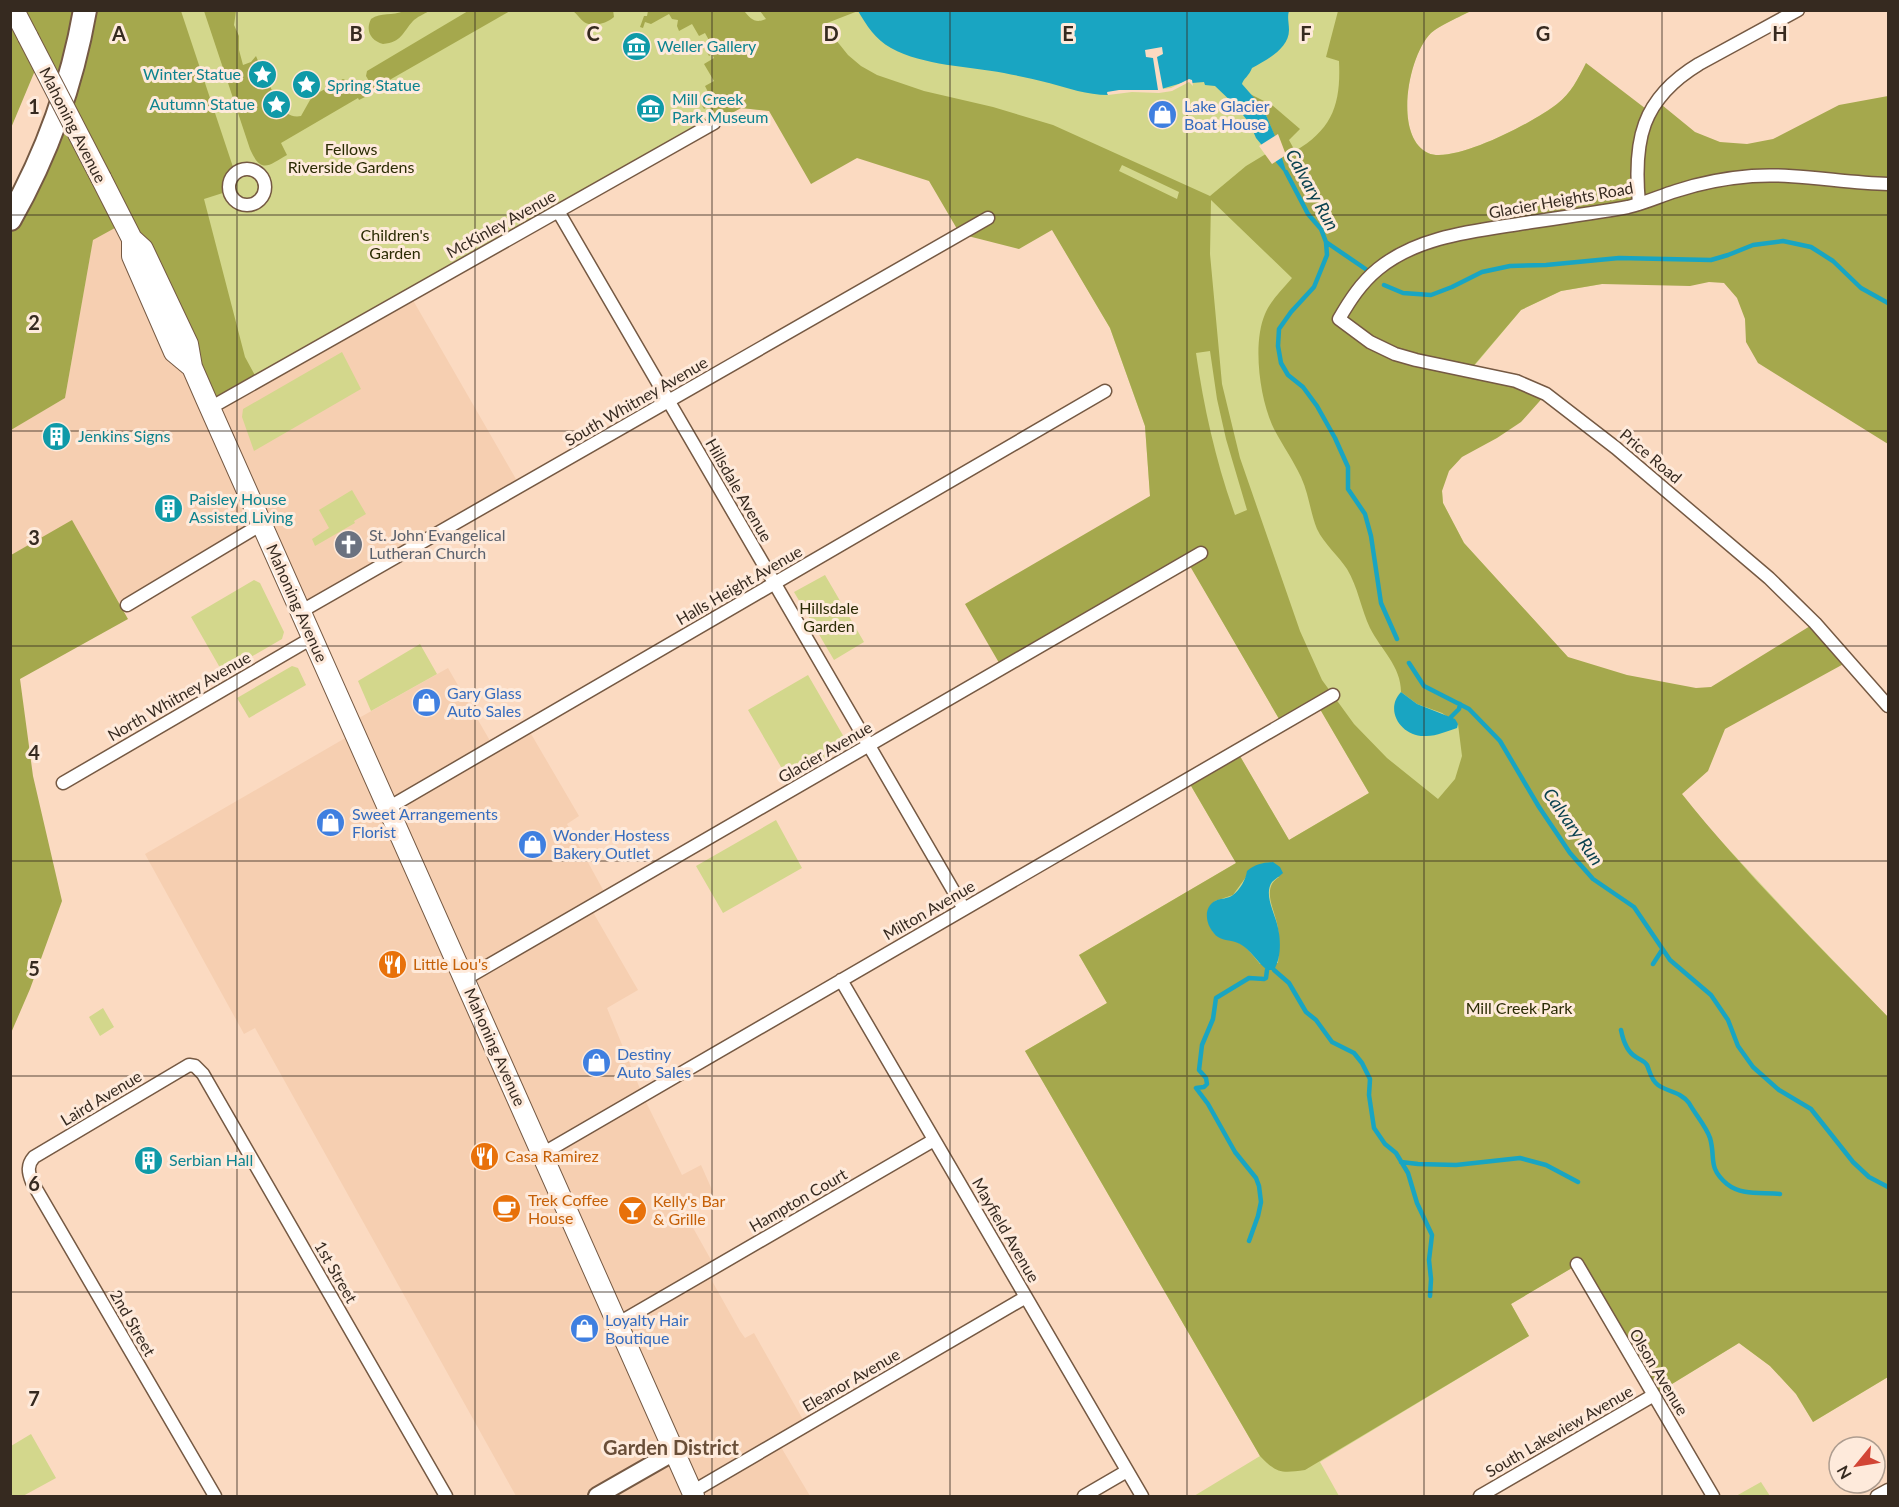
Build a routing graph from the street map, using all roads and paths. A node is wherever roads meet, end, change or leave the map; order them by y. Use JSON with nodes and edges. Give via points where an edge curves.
{"nodes":[{"id":1,"x":14,"y":10,"type":"edge"},
{"id":2,"x":85,"y":10,"type":"edge"},
{"id":3,"x":1798,"y":10,"type":"edge"},
{"id":4,"x":714,"y":123,"type":"dead end"},
{"id":5,"x":1888,"y":184,"type":"edge"},
{"id":6,"x":1639,"y":204,"type":"junction"},
{"id":7,"x":558,"y":211,"type":"junction"},
{"id":8,"x":988,"y":218,"type":"dead end"},
{"id":9,"x":10,"y":219,"type":"edge"},
{"id":10,"x":1339,"y":319,"type":"joint"},
{"id":11,"x":1105,"y":391,"type":"dead end"},
{"id":12,"x":668,"y":401,"type":"junction"},
{"id":13,"x":210,"y":408,"type":"junction"},
{"id":14,"x":262,"y":524,"type":"junction"},
{"id":15,"x":1201,"y":553,"type":"dead end"},
{"id":16,"x":774,"y":583,"type":"junction"},
{"id":17,"x":127,"y":605,"type":"dead end"},
{"id":18,"x":300,"y":612,"type":"junction"},
{"id":19,"x":312,"y":638,"type":"junction"},
{"id":20,"x":1332,"y":695,"type":"dead end"},
{"id":21,"x":1888,"y":705,"type":"edge"},
{"id":22,"x":869,"y":745,"type":"junction"},
{"id":23,"x":63,"y":783,"type":"dead end"},
{"id":24,"x":388,"y":807,"type":"junction"},
{"id":25,"x":964,"y":909,"type":"junction"},
{"id":26,"x":465,"y":979,"type":"junction"},
{"id":27,"x":841,"y":980,"type":"junction"},
{"id":28,"x":195,"y":1066,"type":"joint"},
{"id":29,"x":934,"y":1140,"type":"junction"},
{"id":30,"x":542,"y":1154,"type":"junction"},
{"id":31,"x":29,"y":1165,"type":"joint"},
{"id":32,"x":1577,"y":1264,"type":"dead end"},
{"id":33,"x":1026,"y":1297,"type":"junction"},
{"id":34,"x":617,"y":1324,"type":"junction"},
{"id":35,"x":1654,"y":1395,"type":"junction"},
{"id":36,"x":674,"y":1452,"type":"junction"},
{"id":37,"x":1127,"y":1471,"type":"junction"},
{"id":38,"x":1888,"y":1490,"type":"edge"},
{"id":39,"x":693,"y":1494,"type":"edge"},
{"id":40,"x":214,"y":1497,"type":"edge"},
{"id":41,"x":446,"y":1497,"type":"edge"},
{"id":42,"x":597,"y":1497,"type":"edge"},
{"id":43,"x":1084,"y":1497,"type":"edge"},
{"id":44,"x":1142,"y":1497,"type":"edge"},
{"id":45,"x":1480,"y":1497,"type":"edge"},
{"id":46,"x":1713,"y":1497,"type":"edge"},
{"id":47,"x":1877,"y":1497,"type":"edge"}],
"edges":[{"from":1,"to":13,"type":"main road","name":"Mahoning Avenue","bridge":true,"via":[[132,239],[143,249],[188,344],[192,367]]},
{"from":2,"to":9,"type":"highway","via":[[79,49],[64,100]]},
{"from":3,"to":6,"type":"street","via":[[1699,64],[1666,89],[1642,132],[1637,158]]},
{"from":4,"to":7,"type":"street","name":"McKinley Avenue"},
{"from":5,"to":6,"type":"street","name":"Glacier Heights Road","via":[[1752,176],[1696,185]]},
{"from":6,"to":10,"type":"street","name":"Glacier Heights Road","via":[[1431,241],[1379,268],[1355,292]]},
{"from":7,"to":12,"type":"street","name":"Hillsdale Avenue"},
{"from":7,"to":13,"type":"street","name":"McKinley Avenue"},
{"from":8,"to":12,"type":"street","name":"South Whitney Avenue"},
{"from":10,"to":21,"type":"street","name":"Price Road","via":[[1370,342],[1395,354],[1516,381],[1546,394],[1769,578]]},
{"from":11,"to":16,"type":"street","name":"Halls Height Avenue"},
{"from":12,"to":16,"type":"street","name":"Hillsdale Avenue"},
{"from":12,"to":18,"type":"street","name":"South Whitney Avenue"},
{"from":13,"to":14,"type":"main road","name":"Mahoning Avenue"},
{"from":14,"to":17,"type":"street"},
{"from":14,"to":18,"type":"main road","name":"Mahoning Avenue"},
{"from":15,"to":22,"type":"street","name":"Glacier Avenue"},
{"from":16,"to":22,"type":"street","name":"Hillsdale Avenue"},
{"from":16,"to":24,"type":"street","name":"Halls Height Avenue"},
{"from":18,"to":19,"type":"main road","name":"Mahoning Avenue"},
{"from":19,"to":23,"type":"street","name":"North Whitney Avenue"},
{"from":19,"to":24,"type":"main road","name":"Mahoning Avenue"},
{"from":20,"to":25,"type":"street","name":"Milton Avenue"},
{"from":22,"to":25,"type":"street","name":"Hillsdale Avenue"},
{"from":22,"to":26,"type":"street","name":"Glacier Avenue"},
{"from":24,"to":26,"type":"main road","name":"Mahoning Avenue"},
{"from":25,"to":27,"type":"street","name":"Milton Avenue"},
{"from":26,"to":30,"type":"main road","name":"Mahoning Avenue"},
{"from":27,"to":29,"type":"street","name":"Mayfield Avenue"},
{"from":27,"to":30,"type":"street","name":"Milton Avenue"},
{"from":28,"to":31,"type":"street","name":"Laird Avenue","via":[[189,1065],[34,1157]]},
{"from":28,"to":41,"type":"street","name":"1st Street"},
{"from":29,"to":33,"type":"street","name":"Mayfield Avenue"},
{"from":29,"to":34,"type":"street","name":"Hampton Court"},
{"from":30,"to":34,"type":"main road","name":"Mahoning Avenue"},
{"from":31,"to":40,"type":"street","name":"2nd Street","via":[[32,1182]]},
{"from":32,"to":35,"type":"street","name":"Olson Avenue"},
{"from":33,"to":37,"type":"street","name":"Mayfield Avenue"},
{"from":33,"to":39,"type":"street","name":"Eleanor Avenue"},
{"from":34,"to":36,"type":"main road","name":"Mahoning Avenue"},
{"from":35,"to":45,"type":"street","name":"South Lakeview Avenue"},
{"from":35,"to":46,"type":"street","name":"Olson Avenue"},
{"from":36,"to":39,"type":"main road","name":"Mahoning Avenue"},
{"from":36,"to":42,"type":"street"},
{"from":37,"to":43,"type":"street"},
{"from":37,"to":44,"type":"street","name":"Mayfield Avenue"},
{"from":38,"to":47,"type":"street"}]}
